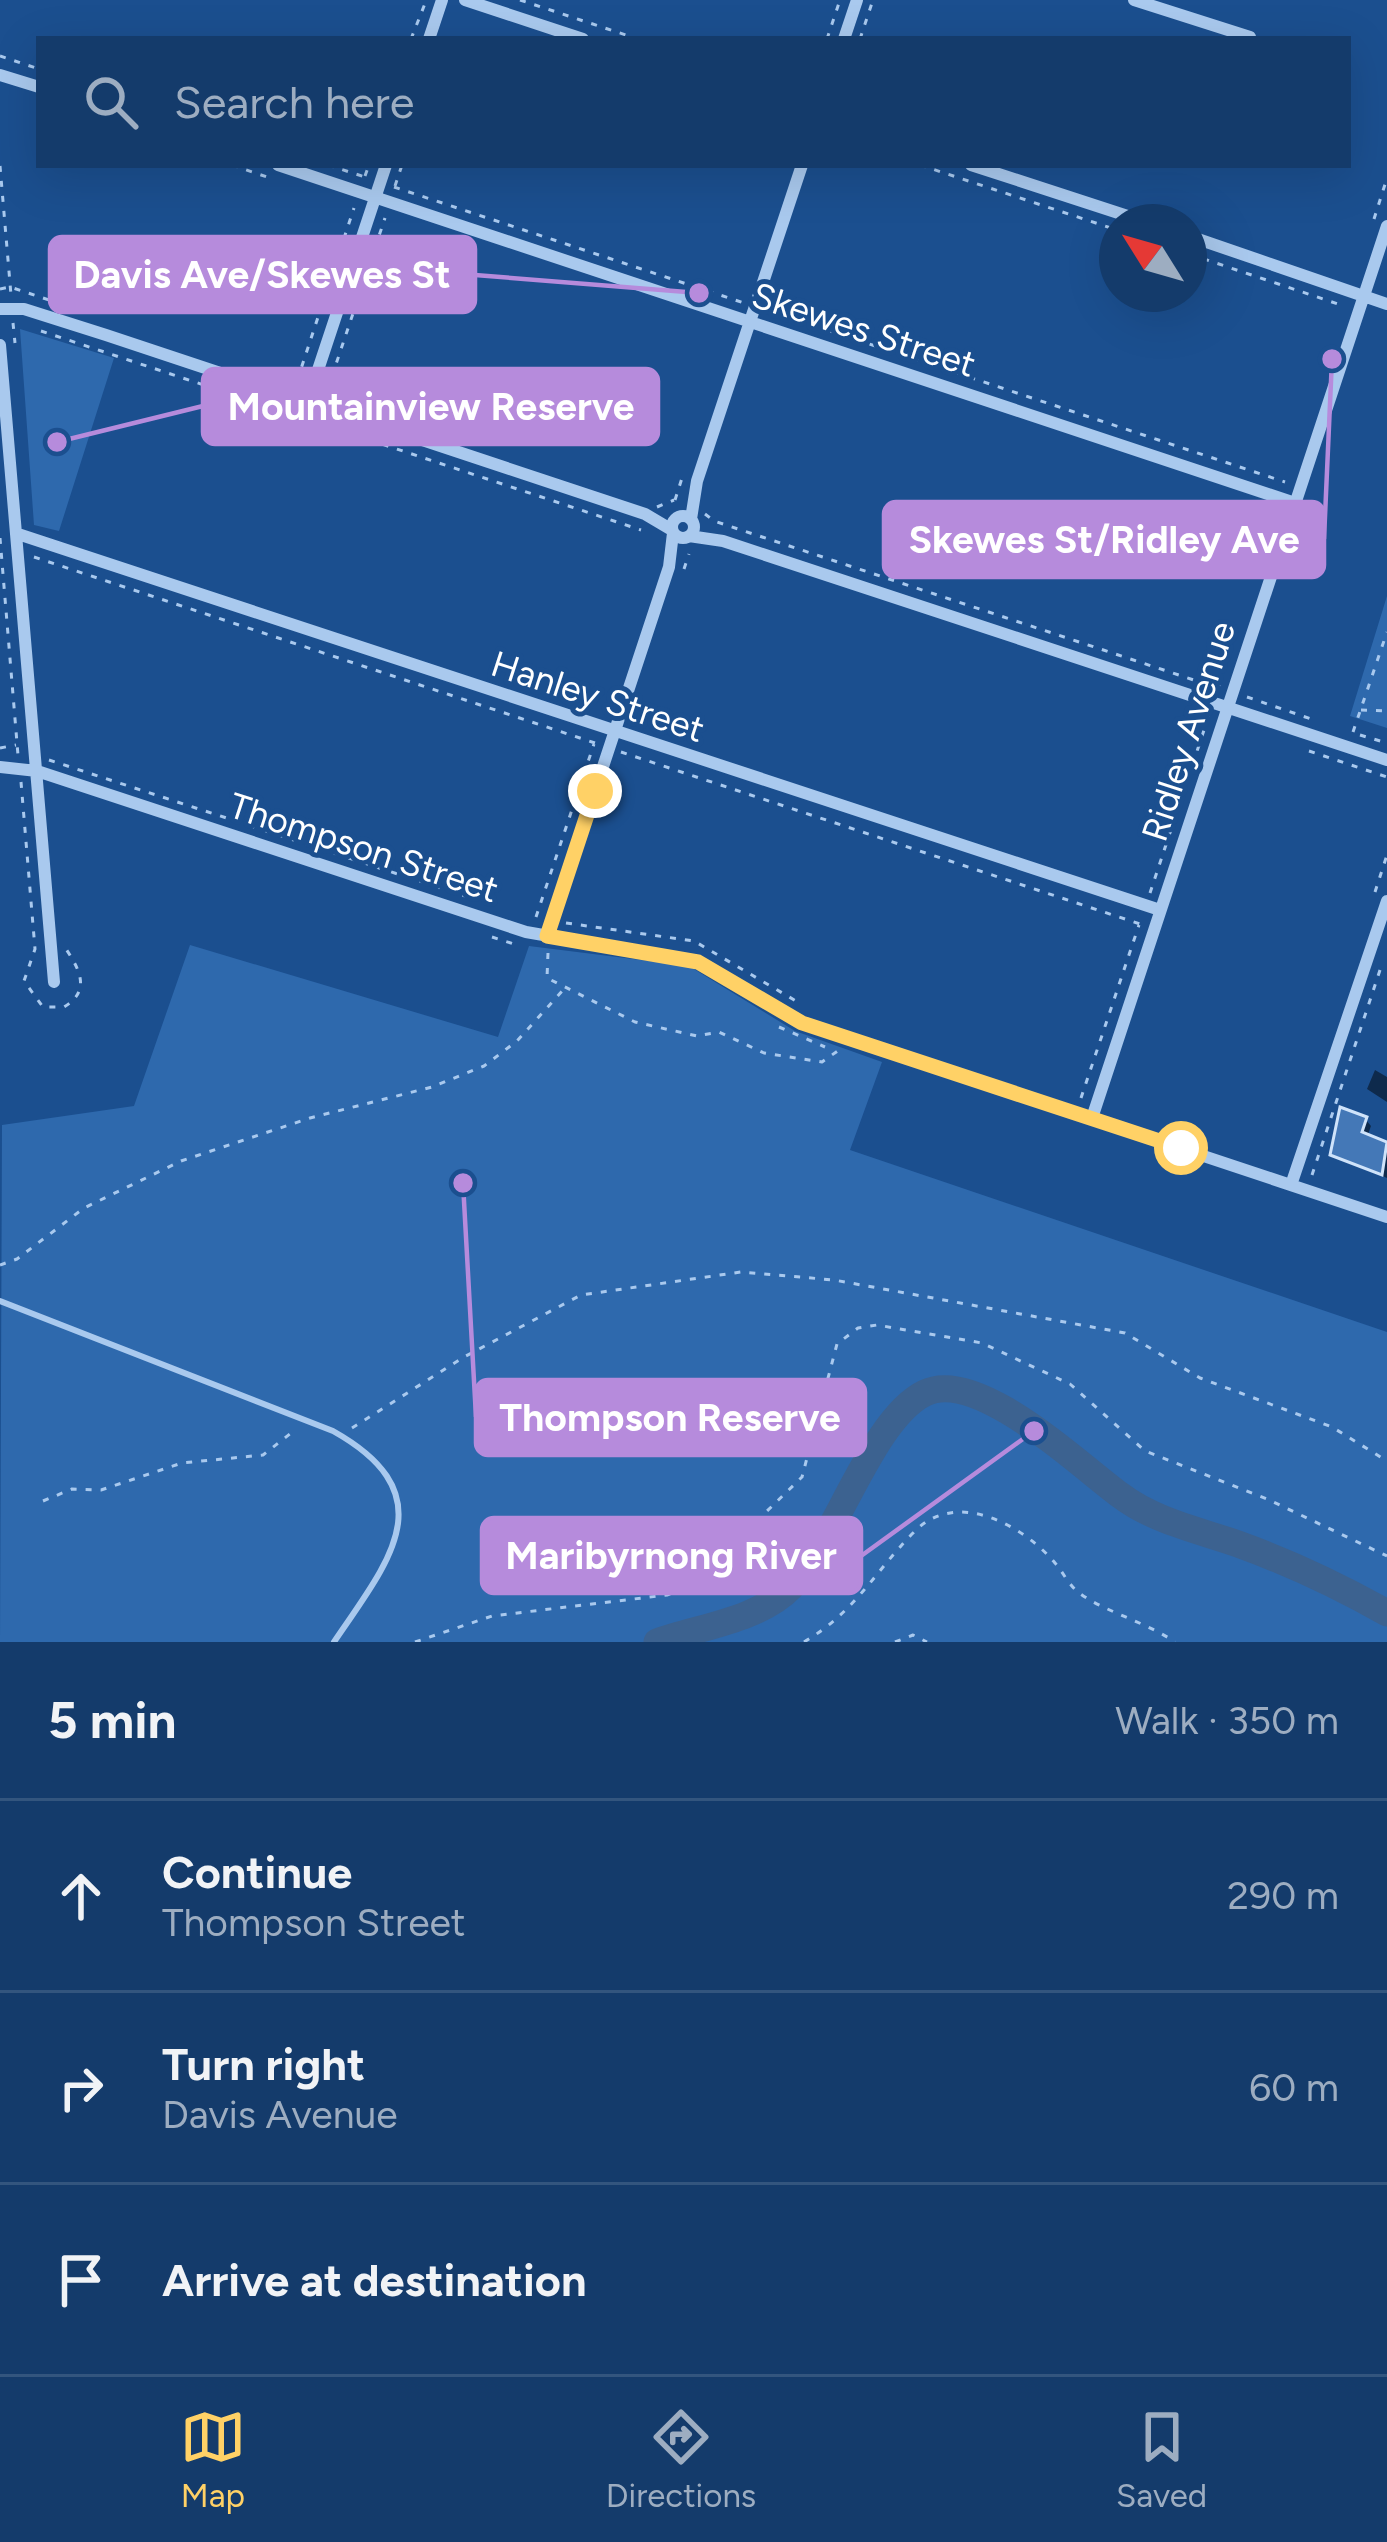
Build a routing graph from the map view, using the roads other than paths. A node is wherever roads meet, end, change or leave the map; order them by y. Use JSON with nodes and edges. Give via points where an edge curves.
{"nodes":[{"id":1,"x":442,"y":0,"type":"edge"},
{"id":2,"x":465,"y":0,"type":"edge"},
{"id":3,"x":857,"y":0,"type":"edge"},
{"id":4,"x":1134,"y":0,"type":"edge"},
{"id":5,"x":430,"y":36,"type":"edge"},
{"id":6,"x":574,"y":36,"type":"edge"},
{"id":7,"x":845,"y":36,"type":"edge"},
{"id":8,"x":1247,"y":36,"type":"edge"},
{"id":9,"x":0,"y":75,"type":"edge"},
{"id":10,"x":36,"y":87,"type":"edge"},
{"id":11,"x":291,"y":168,"type":"edge"},
{"id":12,"x":385,"y":168,"type":"edge"},
{"id":13,"x":801,"y":168,"type":"edge"},
{"id":14,"x":980,"y":168,"type":"edge"},
{"id":15,"x":377,"y":189,"type":"junction"},
{"id":16,"x":1099,"y":207,"type":"edge"},
{"id":17,"x":1387,"y":226,"type":"edge"},
{"id":18,"x":1207,"y":242,"type":"edge"},
{"id":19,"x":1364,"y":296,"type":"junction"},
{"id":20,"x":1387,"y":304,"type":"edge"},
{"id":21,"x":0,"y":309,"type":"edge"},
{"id":22,"x":757,"y":325,"type":"junction"},
{"id":23,"x":0,"y":345,"type":"edge"},
{"id":24,"x":307,"y":403,"type":"junction"},
{"id":25,"x":1288,"y":501,"type":"junction"},
{"id":26,"x":682,"y":526,"type":"junction"},
{"id":27,"x":18,"y":534,"type":"junction"},
{"id":28,"x":1235,"y":708,"type":"junction"},
{"id":29,"x":614,"y":733,"type":"junction"},
{"id":30,"x":1387,"y":760,"type":"edge"},
{"id":31,"x":0,"y":767,"type":"edge"},
{"id":32,"x":37,"y":771,"type":"junction"},
{"id":33,"x":1387,"y":901,"type":"edge"},
{"id":34,"x":1160,"y":910,"type":"junction"},
{"id":35,"x":547,"y":936,"type":"junction"},
{"id":36,"x":55,"y":982,"type":"dead end"},
{"id":37,"x":1092,"y":1118,"type":"junction"},
{"id":38,"x":1294,"y":1178,"type":"junction"},
{"id":39,"x":1387,"y":1216,"type":"edge"},
{"id":40,"x":0,"y":1301,"type":"edge"},
{"id":41,"x":334,"y":1642,"type":"edge"}],
"edges":[{"from":1,"to":5,"type":"street"},
{"from":2,"to":6,"type":"street"},
{"from":3,"to":7,"type":"street"},
{"from":4,"to":8,"type":"street"},
{"from":9,"to":10,"type":"street"},
{"from":11,"to":15,"type":"street","name":"Skewes Street"},
{"from":12,"to":15,"type":"street"},
{"from":13,"to":22,"type":"street"},
{"from":14,"to":16,"type":"street"},
{"from":15,"to":22,"type":"street","name":"Skewes Street","via":[[390,202]]},
{"from":15,"to":24,"type":"street"},
{"from":17,"to":19,"type":"street","name":"Ridley Avenue"},
{"from":18,"to":19,"type":"street"},
{"from":19,"to":20,"type":"street"},
{"from":19,"to":25,"type":"street","name":"Ridley Avenue"},
{"from":21,"to":24,"type":"street","via":[[25,309]]},
{"from":22,"to":25,"type":"street","name":"Skewes Street"},
{"from":22,"to":26,"type":"street"},
{"from":23,"to":27,"type":"street"},
{"from":24,"to":26,"type":"street"},
{"from":25,"to":28,"type":"street","name":"Ridley Avenue"},
{"from":26,"to":28,"type":"street"},
{"from":26,"to":29,"type":"street"},
{"from":27,"to":29,"type":"street","name":"Hanley Street"},
{"from":27,"to":32,"type":"street"},
{"from":28,"to":30,"type":"street"},
{"from":28,"to":34,"type":"street","name":"Ridley Avenue"},
{"from":29,"to":34,"type":"street","name":"Hanley Street"},
{"from":29,"to":35,"type":"street"},
{"from":31,"to":32,"type":"street","name":"Thompson Street"},
{"from":32,"to":35,"type":"street","name":"Thompson Street"},
{"from":32,"to":36,"type":"street"},
{"from":33,"to":38,"type":"street"},
{"from":34,"to":37,"type":"street","name":"Ridley Avenue"},
{"from":35,"to":37,"type":"street","name":"Thompson Street","via":[[698,962],[842,1044]]},
{"from":37,"to":38,"type":"street","name":"Thompson Street"},
{"from":38,"to":39,"type":"street","name":"Thompson Street"},
{"from":40,"to":41,"type":"lane","via":[[341,1436],[386,1473],[401,1524],[378,1577]]}]}
